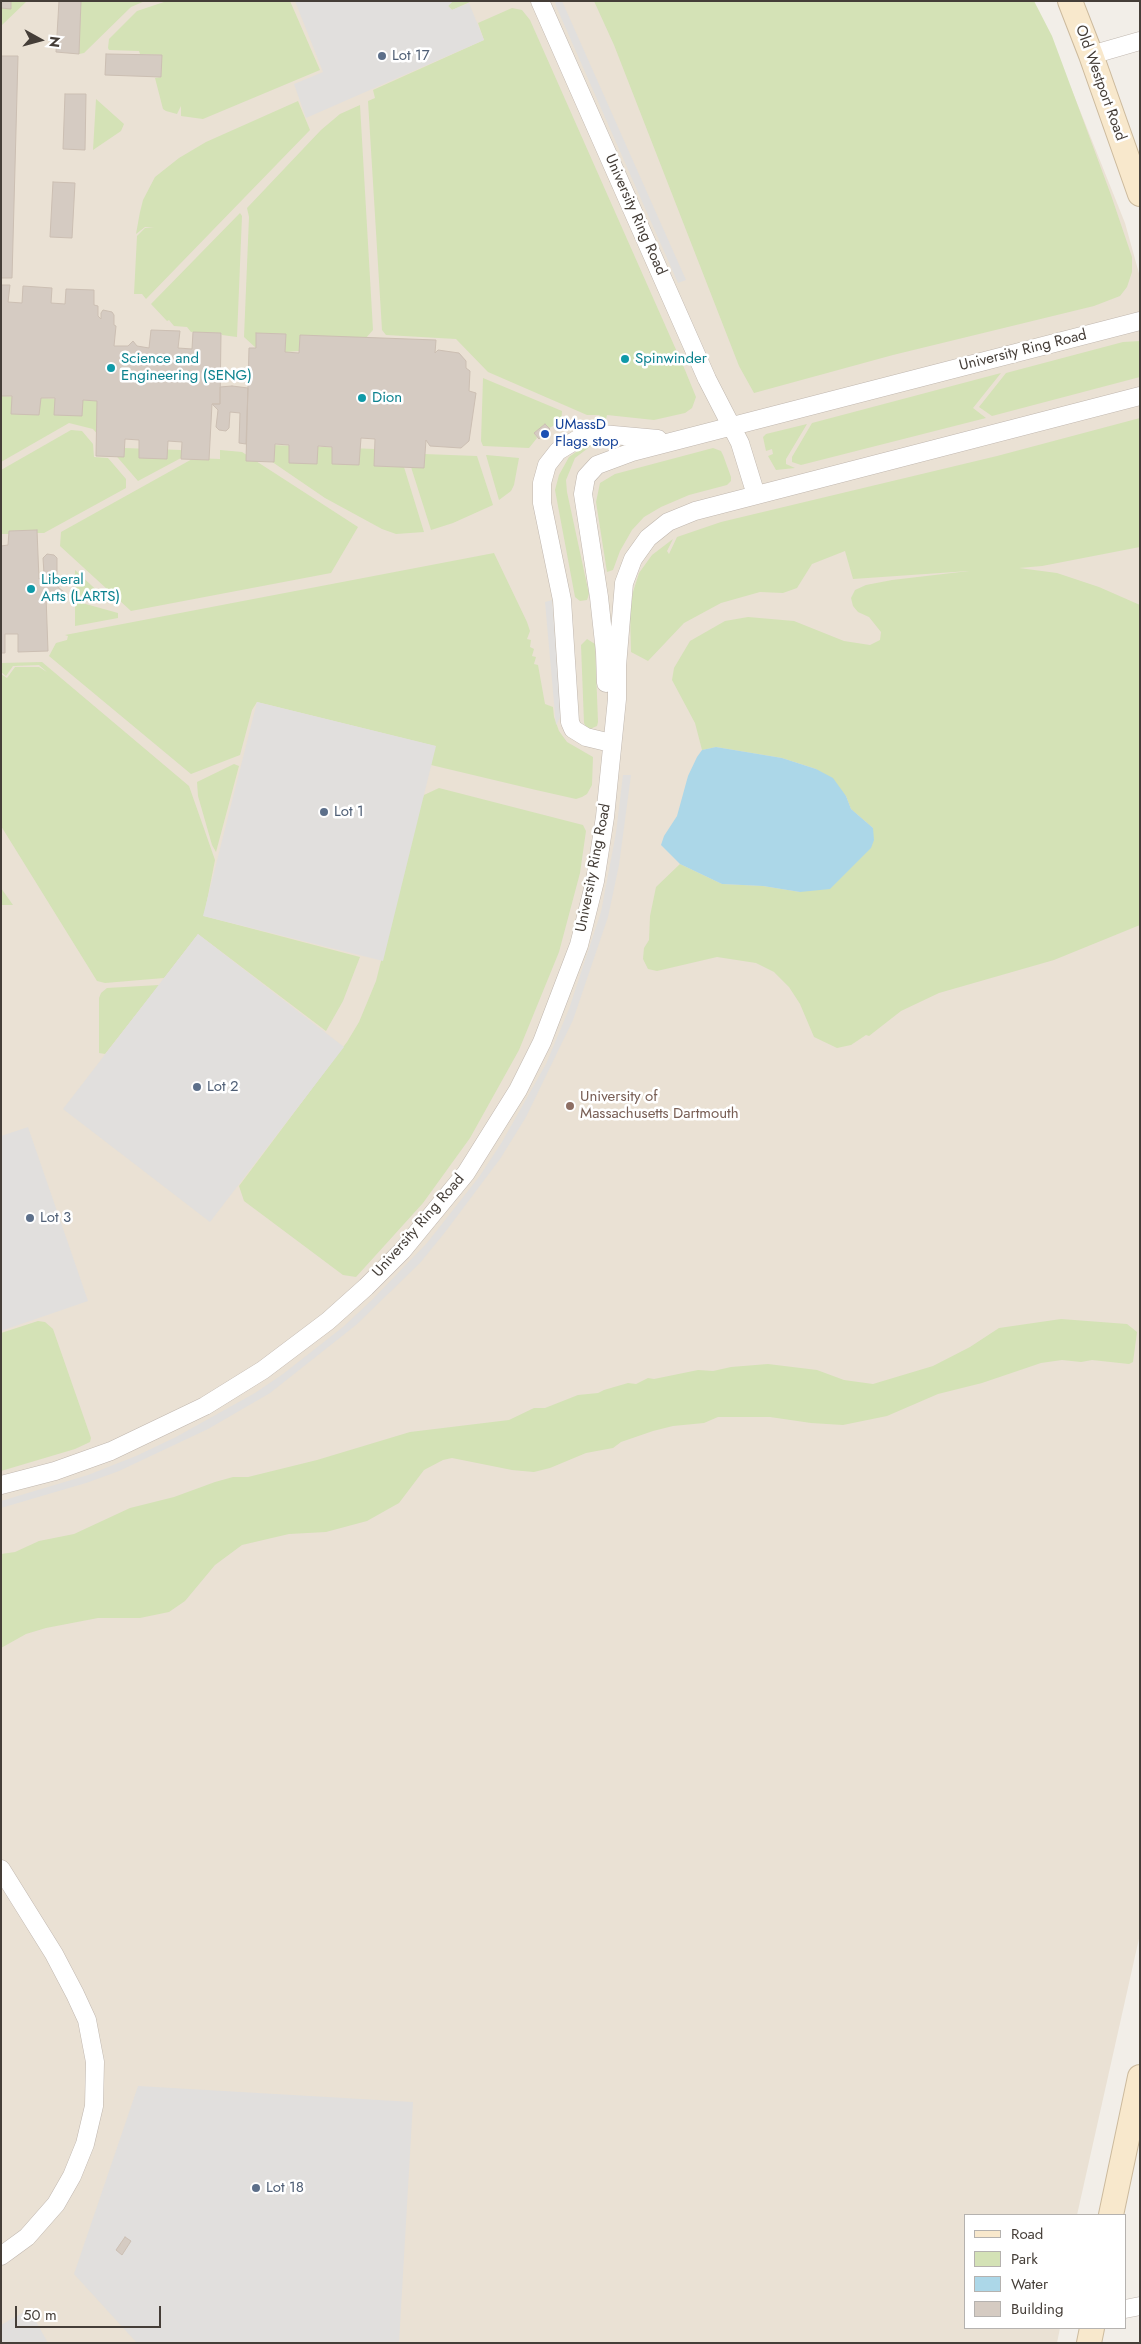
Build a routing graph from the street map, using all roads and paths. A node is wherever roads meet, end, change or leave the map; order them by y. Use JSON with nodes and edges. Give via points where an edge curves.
{"nodes":[{"id":1,"x":540,"y":1,"type":"edge"},
{"id":2,"x":1070,"y":1,"type":"edge"},
{"id":3,"x":1140,"y":41,"type":"edge"},
{"id":4,"x":1091,"y":55,"type":"junction"},
{"id":5,"x":1140,"y":194,"type":"edge"},
{"id":6,"x":1140,"y":321,"type":"edge"},
{"id":7,"x":1140,"y":396,"type":"edge"},
{"id":8,"x":732,"y":426,"type":"junction"},
{"id":9,"x":684,"y":438,"type":"junction"},
{"id":10,"x":756,"y":495,"type":"junction"},
{"id":11,"x":611,"y":743,"type":"junction"},
{"id":12,"x":1,"y":1486,"type":"edge"},
{"id":13,"x":1,"y":1869,"type":"edge"},
{"id":14,"x":1140,"y":2078,"type":"edge"},
{"id":15,"x":1111,"y":2214,"type":"edge"},
{"id":16,"x":1,"y":2256,"type":"edge"},
{"id":17,"x":1140,"y":2306,"type":"edge"},
{"id":18,"x":1126,"y":2308,"type":"edge"},
{"id":19,"x":1092,"y":2329,"type":"edge"},
{"id":20,"x":1089,"y":2343,"type":"edge"}],
"edges":[{"from":1,"to":8,"type":"street","name":"University Ring Road","via":[[707,379]]},
{"from":2,"to":4,"type":"main road","name":"Old Westport Road"},
{"from":3,"to":4,"type":"street"},
{"from":4,"to":5,"type":"main road","name":"Old Westport Road"},
{"from":6,"to":8,"type":"street","name":"University Ring Road"},
{"from":7,"to":10,"type":"street","name":"University Ring Road"},
{"from":8,"to":9,"type":"street","name":"University Ring Road"},
{"from":8,"to":10,"type":"street","name":"University Ring Road"},
{"from":9,"to":11,"type":"street","name":"University Ring Road","via":[[605,461],[591,470],[584,486],[605,652]]},
{"from":9,"to":11,"type":"street","via":[[644,439],[602,434],[581,437],[558,450],[544,474],[542,503],[562,600],[570,722],[586,737]]},
{"from":10,"to":11,"type":"street","name":"University Ring Road","via":[[677,518],[654,532],[637,551],[629,566],[623,592]]},
{"from":11,"to":12,"type":"street","name":"University Ring Road","via":[[601,851],[570,971],[542,1042],[518,1090],[475,1159],[435,1213],[396,1257],[328,1321],[234,1389],[111,1451]]},
{"from":13,"to":16,"type":"street","via":[[75,1994],[87,2020],[95,2062],[94,2106],[85,2144],[72,2176],[45,2217],[27,2237]]},
{"from":14,"to":15,"type":"main road"},
{"from":17,"to":18,"type":"street"},
{"from":19,"to":20,"type":"main road"}]}
